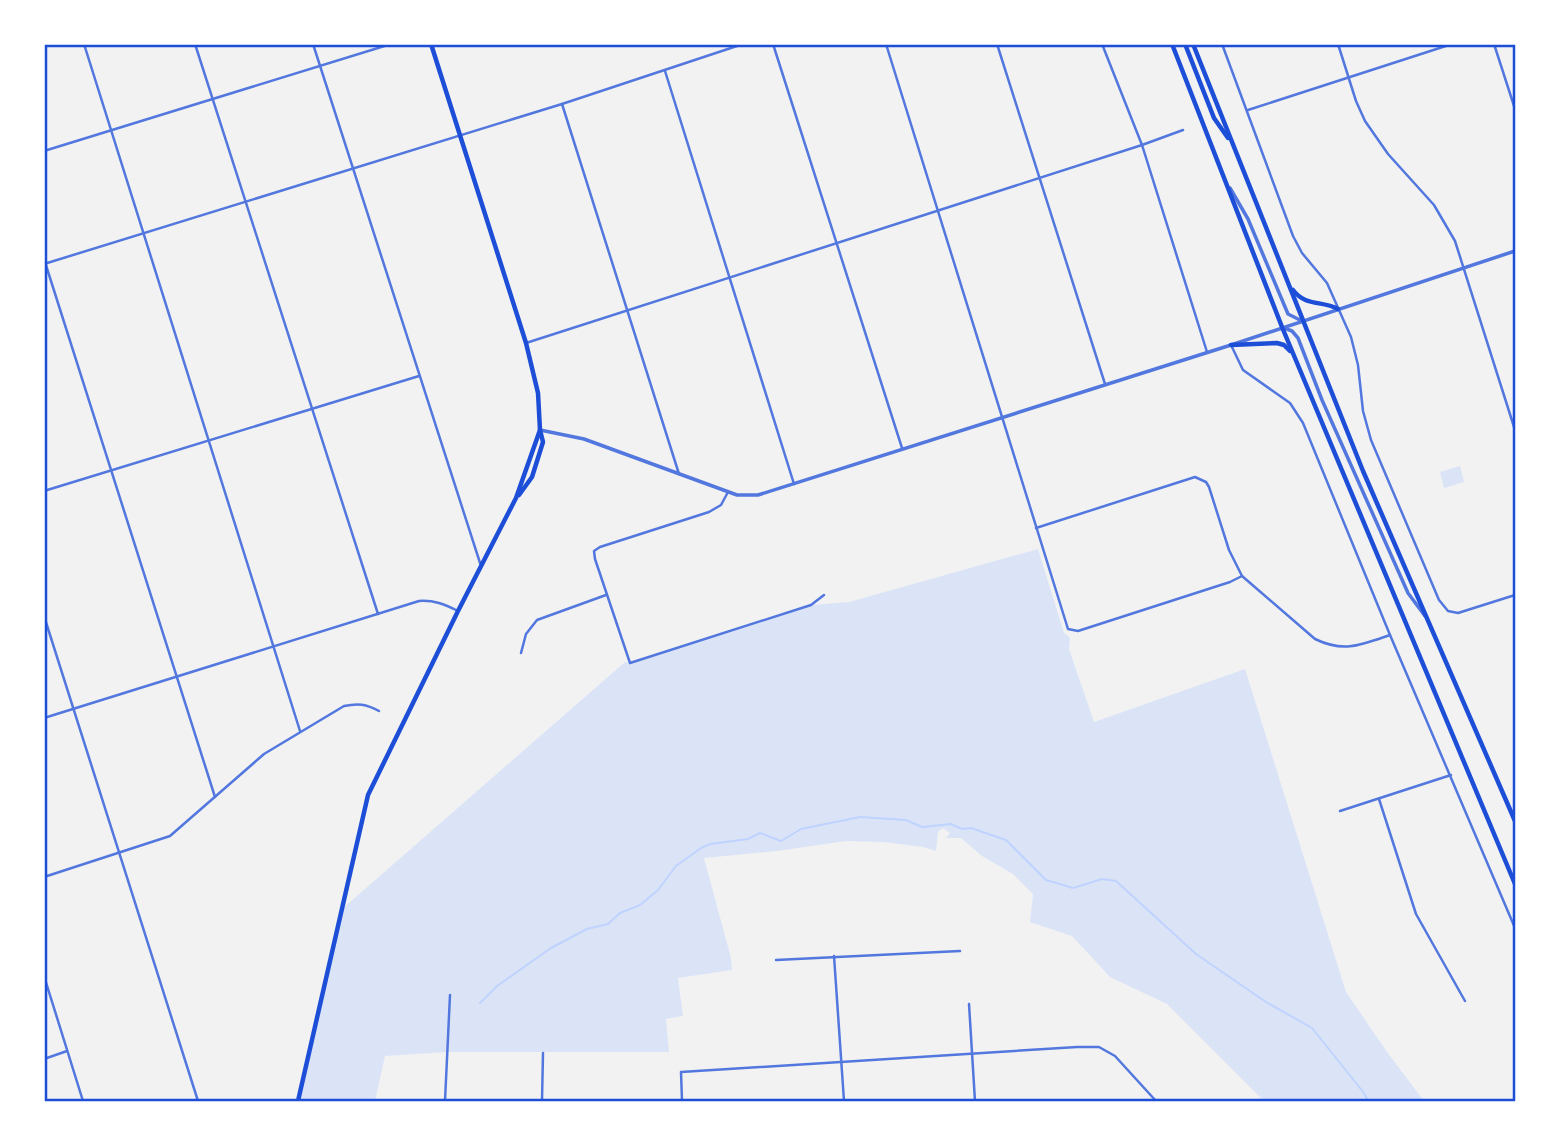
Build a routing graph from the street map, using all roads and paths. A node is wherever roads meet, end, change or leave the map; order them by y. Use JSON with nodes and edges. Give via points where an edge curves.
{"nodes":[{"id":1,"x":84,"y":44,"type":"edge"},
{"id":2,"x":195,"y":44,"type":"edge"},
{"id":3,"x":313,"y":44,"type":"edge"},
{"id":4,"x":391,"y":44,"type":"edge"},
{"id":5,"x":431,"y":44,"type":"edge"},
{"id":6,"x":743,"y":44,"type":"edge"},
{"id":7,"x":773,"y":44,"type":"edge"},
{"id":8,"x":886,"y":44,"type":"edge"},
{"id":9,"x":997,"y":44,"type":"edge"},
{"id":10,"x":1102,"y":44,"type":"edge"},
{"id":11,"x":1172,"y":44,"type":"edge"},
{"id":12,"x":1185,"y":44,"type":"edge"},
{"id":13,"x":1193,"y":44,"type":"edge"},
{"id":14,"x":1222,"y":44,"type":"edge"},
{"id":15,"x":1338,"y":44,"type":"edge"},
{"id":16,"x":1452,"y":44,"type":"edge"},
{"id":17,"x":1494,"y":44,"type":"edge"},
{"id":18,"x":320,"y":65,"type":"junction"},
{"id":19,"x":665,"y":71,"type":"junction"},
{"id":20,"x":1348,"y":77,"type":"junction"},
{"id":21,"x":213,"y":99,"type":"junction"},
{"id":22,"x":562,"y":104,"type":"junction"},
{"id":23,"x":1515,"y":109,"type":"edge"},
{"id":24,"x":1248,"y":110,"type":"junction"},
{"id":25,"x":111,"y":130,"type":"junction"},
{"id":26,"x":1183,"y":130,"type":"dead end"},
{"id":27,"x":460,"y":135,"type":"junction"},
{"id":28,"x":1142,"y":145,"type":"junction"},
{"id":29,"x":1233,"y":145,"type":"junction"},
{"id":30,"x":44,"y":151,"type":"edge"},
{"id":31,"x":353,"y":168,"type":"junction"},
{"id":32,"x":1039,"y":176,"type":"junction"},
{"id":33,"x":1225,"y":180,"type":"junction"},
{"id":34,"x":246,"y":202,"type":"junction"},
{"id":35,"x":938,"y":209,"type":"junction"},
{"id":36,"x":145,"y":234,"type":"junction"},
{"id":37,"x":836,"y":242,"type":"junction"},
{"id":38,"x":1515,"y":251,"type":"edge"},
{"id":39,"x":44,"y":262,"type":"edge"},
{"id":40,"x":1464,"y":267,"type":"junction"},
{"id":41,"x":729,"y":278,"type":"junction"},
{"id":42,"x":1287,"y":282,"type":"junction"},
{"id":43,"x":1338,"y":309,"type":"junction"},
{"id":44,"x":628,"y":310,"type":"junction"},
{"id":45,"x":1303,"y":321,"type":"junction"},
{"id":46,"x":1282,"y":327,"type":"junction"},
{"id":47,"x":526,"y":343,"type":"junction"},
{"id":48,"x":1231,"y":345,"type":"junction"},
{"id":49,"x":1208,"y":352,"type":"junction"},
{"id":50,"x":1297,"y":363,"type":"junction"},
{"id":51,"x":419,"y":376,"type":"junction"},
{"id":52,"x":1105,"y":384,"type":"junction"},
{"id":53,"x":312,"y":408,"type":"junction"},
{"id":54,"x":1002,"y":417,"type":"junction"},
{"id":55,"x":540,"y":430,"type":"junction"},
{"id":56,"x":1515,"y":430,"type":"edge"},
{"id":57,"x":210,"y":440,"type":"junction"},
{"id":58,"x":902,"y":448,"type":"junction"},
{"id":59,"x":111,"y":470,"type":"junction"},
{"id":60,"x":679,"y":474,"type":"junction"},
{"id":61,"x":794,"y":484,"type":"junction"},
{"id":62,"x":44,"y":491,"type":"edge"},
{"id":63,"x":728,"y":492,"type":"junction"},
{"id":64,"x":516,"y":498,"type":"junction"},
{"id":65,"x":1036,"y":527,"type":"junction"},
{"id":66,"x":481,"y":566,"type":"junction"},
{"id":67,"x":1241,"y":576,"type":"junction"},
{"id":68,"x":1515,"y":594,"type":"edge"},
{"id":69,"x":606,"y":595,"type":"junction"},
{"id":70,"x":824,"y":595,"type":"dead end"},
{"id":71,"x":458,"y":611,"type":"junction"},
{"id":72,"x":378,"y":614,"type":"junction"},
{"id":73,"x":44,"y":617,"type":"edge"},
{"id":74,"x":1427,"y":619,"type":"junction"},
{"id":75,"x":1390,"y":635,"type":"junction"},
{"id":76,"x":275,"y":647,"type":"junction"},
{"id":77,"x":521,"y":653,"type":"dead end"},
{"id":78,"x":176,"y":677,"type":"junction"},
{"id":79,"x":73,"y":709,"type":"junction"},
{"id":80,"x":379,"y":711,"type":"dead end"},
{"id":81,"x":44,"y":718,"type":"edge"},
{"id":82,"x":300,"y":730,"type":"junction"},
{"id":83,"x":1451,"y":775,"type":"junction"},
{"id":84,"x":215,"y":797,"type":"junction"},
{"id":85,"x":1379,"y":799,"type":"junction"},
{"id":86,"x":1340,"y":811,"type":"dead end"},
{"id":87,"x":1515,"y":821,"type":"edge"},
{"id":88,"x":119,"y":854,"type":"junction"},
{"id":89,"x":44,"y":877,"type":"edge"},
{"id":90,"x":1515,"y":884,"type":"edge"},
{"id":91,"x":1515,"y":928,"type":"edge"},
{"id":92,"x":960,"y":951,"type":"dead end"},
{"id":93,"x":834,"y":956,"type":"junction"},
{"id":94,"x":776,"y":960,"type":"dead end"},
{"id":95,"x":44,"y":976,"type":"edge"},
{"id":96,"x":450,"y":995,"type":"dead end"},
{"id":97,"x":1465,"y":1001,"type":"dead end"},
{"id":98,"x":969,"y":1004,"type":"dead end"},
{"id":99,"x":68,"y":1051,"type":"junction"},
{"id":100,"x":543,"y":1053,"type":"dead end"},
{"id":101,"x":972,"y":1054,"type":"junction"},
{"id":102,"x":44,"y":1059,"type":"edge"},
{"id":103,"x":842,"y":1063,"type":"junction"},
{"id":104,"x":83,"y":1101,"type":"edge"},
{"id":105,"x":198,"y":1101,"type":"edge"},
{"id":106,"x":298,"y":1101,"type":"edge"},
{"id":107,"x":445,"y":1101,"type":"edge"},
{"id":108,"x":542,"y":1101,"type":"edge"},
{"id":109,"x":682,"y":1101,"type":"edge"},
{"id":110,"x":844,"y":1101,"type":"edge"},
{"id":111,"x":975,"y":1101,"type":"edge"},
{"id":112,"x":1156,"y":1101,"type":"edge"}],
"edges":[{"from":1,"to":25,"type":"street"},
{"from":2,"to":21,"type":"street"},
{"from":3,"to":18,"type":"street"},
{"from":4,"to":18,"type":"street"},
{"from":5,"to":27,"type":"main road"},
{"from":6,"to":19,"type":"street"},
{"from":7,"to":37,"type":"street"},
{"from":8,"to":35,"type":"street"},
{"from":9,"to":32,"type":"street"},
{"from":10,"to":28,"type":"street"},
{"from":11,"to":33,"type":"main road"},
{"from":12,"to":29,"type":"main road","via":[[1214,118]]},
{"from":13,"to":29,"type":"main road"},
{"from":14,"to":24,"type":"street"},
{"from":15,"to":20,"type":"street"},
{"from":16,"to":20,"type":"street"},
{"from":17,"to":23,"type":"street"},
{"from":18,"to":21,"type":"street"},
{"from":18,"to":31,"type":"street"},
{"from":19,"to":22,"type":"street"},
{"from":19,"to":41,"type":"street"},
{"from":20,"to":24,"type":"street"},
{"from":20,"to":40,"type":"street","via":[[1376,138],[1434,205]]},
{"from":21,"to":25,"type":"street"},
{"from":21,"to":34,"type":"street"},
{"from":22,"to":27,"type":"street"},
{"from":22,"to":44,"type":"street"},
{"from":24,"to":43,"type":"street","via":[[1293,236],[1327,283]]},
{"from":25,"to":30,"type":"street"},
{"from":25,"to":36,"type":"street"},
{"from":26,"to":28,"type":"street"},
{"from":27,"to":31,"type":"street"},
{"from":27,"to":47,"type":"main road"},
{"from":28,"to":32,"type":"street"},
{"from":28,"to":49,"type":"street"},
{"from":29,"to":42,"type":"main road"},
{"from":31,"to":34,"type":"street"},
{"from":31,"to":51,"type":"street"},
{"from":32,"to":35,"type":"street"},
{"from":32,"to":52,"type":"street"},
{"from":33,"to":45,"type":"street","via":[[1248,219],[1288,314]]},
{"from":33,"to":46,"type":"main road"},
{"from":34,"to":36,"type":"street"},
{"from":34,"to":53,"type":"street"},
{"from":35,"to":37,"type":"street"},
{"from":35,"to":54,"type":"street"},
{"from":36,"to":39,"type":"street"},
{"from":36,"to":57,"type":"street"},
{"from":37,"to":41,"type":"street"},
{"from":37,"to":58,"type":"street"},
{"from":38,"to":40,"type":"street"},
{"from":39,"to":59,"type":"street"},
{"from":40,"to":43,"type":"street"},
{"from":40,"to":56,"type":"street"},
{"from":41,"to":44,"type":"street"},
{"from":41,"to":61,"type":"street"},
{"from":42,"to":43,"type":"main road","via":[[1304,302]]},
{"from":42,"to":45,"type":"main road"},
{"from":43,"to":45,"type":"street"},
{"from":43,"to":68,"type":"street","via":[[1355,352],[1371,440],[1439,600],[1453,613]]},
{"from":44,"to":47,"type":"street"},
{"from":44,"to":60,"type":"street"},
{"from":45,"to":46,"type":"street"},
{"from":45,"to":74,"type":"main road"},
{"from":46,"to":48,"type":"street"},
{"from":46,"to":50,"type":"main road"},
{"from":46,"to":74,"type":"street","via":[[1298,338],[1408,593]]},
{"from":47,"to":55,"type":"main road","via":[[538,393]]},
{"from":48,"to":49,"type":"street"},
{"from":48,"to":50,"type":"main road","via":[[1284,345]]},
{"from":48,"to":75,"type":"street","via":[[1243,370],[1283,397],[1298,414]]},
{"from":49,"to":52,"type":"street"},
{"from":50,"to":90,"type":"main road"},
{"from":51,"to":53,"type":"street"},
{"from":51,"to":66,"type":"street"},
{"from":52,"to":54,"type":"street"},
{"from":53,"to":57,"type":"street"},
{"from":53,"to":72,"type":"street"},
{"from":54,"to":58,"type":"street"},
{"from":54,"to":65,"type":"street"},
{"from":55,"to":60,"type":"street","via":[[574,436]]},
{"from":55,"to":64,"type":"main road"},
{"from":55,"to":64,"type":"main road","via":[[535,470]]},
{"from":57,"to":59,"type":"street"},
{"from":57,"to":76,"type":"street"},
{"from":58,"to":61,"type":"street"},
{"from":59,"to":62,"type":"street"},
{"from":59,"to":78,"type":"street"},
{"from":60,"to":63,"type":"street"},
{"from":61,"to":63,"type":"street","via":[[758,495]]},
{"from":63,"to":69,"type":"street","via":[[721,505],[709,512],[594,551]]},
{"from":64,"to":66,"type":"main road"},
{"from":65,"to":67,"type":"street","via":[[1190,477],[1200,478],[1209,486],[1228,550]]},
{"from":65,"to":67,"type":"street","via":[[1070,631]]},
{"from":66,"to":71,"type":"main road"},
{"from":67,"to":75,"type":"street","via":[[1323,643],[1349,648]]},
{"from":69,"to":70,"type":"street","via":[[629,663],[811,605]]},
{"from":69,"to":77,"type":"street","via":[[537,620],[526,634]]},
{"from":71,"to":72,"type":"street","via":[[431,600]]},
{"from":71,"to":106,"type":"main road","via":[[368,795]]},
{"from":72,"to":76,"type":"street"},
{"from":73,"to":79,"type":"street"},
{"from":74,"to":87,"type":"main road"},
{"from":75,"to":83,"type":"street"},
{"from":76,"to":78,"type":"street"},
{"from":76,"to":82,"type":"street"},
{"from":78,"to":79,"type":"street"},
{"from":78,"to":84,"type":"street"},
{"from":79,"to":81,"type":"street"},
{"from":79,"to":88,"type":"street"},
{"from":80,"to":82,"type":"street","via":[[368,705],[344,706]]},
{"from":82,"to":84,"type":"street"},
{"from":83,"to":85,"type":"street"},
{"from":83,"to":91,"type":"street"},
{"from":84,"to":88,"type":"street","via":[[170,836]]},
{"from":85,"to":86,"type":"street"},
{"from":85,"to":97,"type":"street","via":[[1416,914]]},
{"from":88,"to":89,"type":"street"},
{"from":88,"to":105,"type":"street"},
{"from":92,"to":93,"type":"street"},
{"from":93,"to":94,"type":"street"},
{"from":93,"to":103,"type":"street"},
{"from":95,"to":99,"type":"street"},
{"from":96,"to":107,"type":"street"},
{"from":98,"to":101,"type":"street"},
{"from":99,"to":102,"type":"street"},
{"from":99,"to":104,"type":"street"},
{"from":100,"to":108,"type":"street"},
{"from":101,"to":103,"type":"street"},
{"from":101,"to":111,"type":"street"},
{"from":101,"to":112,"type":"street","via":[[1100,1047],[1115,1056]]},
{"from":103,"to":109,"type":"street","via":[[681,1072]]},
{"from":103,"to":110,"type":"street"}]}
